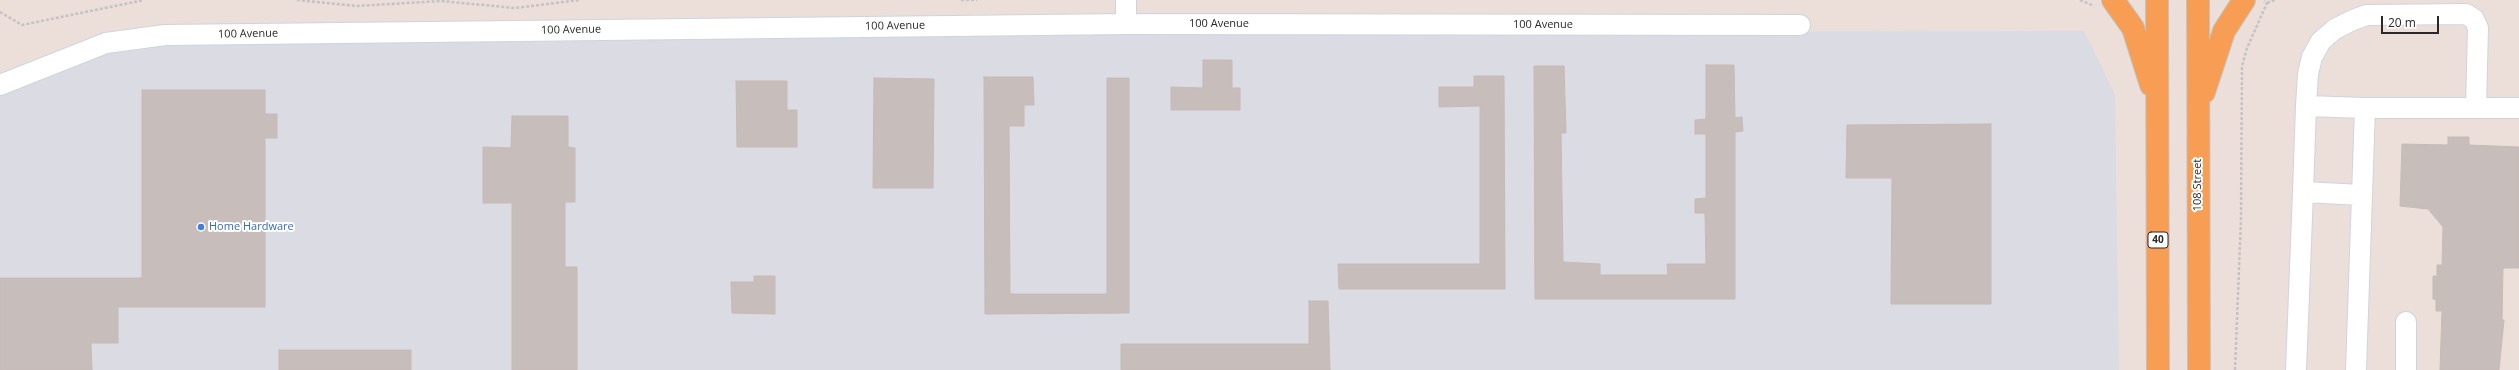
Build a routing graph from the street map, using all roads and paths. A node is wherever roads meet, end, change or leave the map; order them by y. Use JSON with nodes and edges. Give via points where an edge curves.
{"nodes":[{"id":1,"x":144,"y":0,"type":"edge"},
{"id":2,"x":297,"y":0,"type":"edge"},
{"id":3,"x":580,"y":0,"type":"edge"},
{"id":4,"x":961,"y":0,"type":"edge"},
{"id":5,"x":977,"y":0,"type":"edge"},
{"id":6,"x":1126,"y":0,"type":"edge"},
{"id":7,"x":2113,"y":0,"type":"edge"},
{"id":8,"x":2157,"y":0,"type":"edge"},
{"id":9,"x":2198,"y":0,"type":"edge"},
{"id":10,"x":2244,"y":0,"type":"edge"},
{"id":11,"x":2262,"y":0,"type":"edge"},
{"id":12,"x":2275,"y":0,"type":"edge"},
{"id":13,"x":2267,"y":3,"type":"junction"},
{"id":14,"x":0,"y":12,"type":"edge"},
{"id":15,"x":1126,"y":24,"type":"junction"},
{"id":16,"x":1800,"y":25,"type":"dead end"},
{"id":17,"x":0,"y":85,"type":"edge"},
{"id":18,"x":2306,"y":106,"type":"junction"},
{"id":19,"x":2365,"y":108,"type":"junction"},
{"id":20,"x":2476,"y":108,"type":"junction"},
{"id":21,"x":2519,"y":108,"type":"edge"},
{"id":22,"x":2158,"y":110,"type":"junction"},
{"id":23,"x":2198,"y":110,"type":"junction"},
{"id":24,"x":2304,"y":192,"type":"junction"},
{"id":25,"x":2362,"y":195,"type":"junction"},
{"id":26,"x":2406,"y":322,"type":"dead end"},
{"id":27,"x":2158,"y":370,"type":"edge"},
{"id":28,"x":2199,"y":370,"type":"edge"},
{"id":29,"x":2235,"y":370,"type":"edge"},
{"id":30,"x":2296,"y":370,"type":"edge"},
{"id":31,"x":2356,"y":370,"type":"edge"},
{"id":32,"x":2406,"y":370,"type":"edge"}],
"edges":[{"from":1,"to":14,"type":"path","via":[[22,25]]},
{"from":2,"to":3,"type":"path","via":[[357,6],[441,1],[515,8]]},
{"from":4,"to":5,"type":"path"},
{"from":6,"to":15,"type":"street"},
{"from":7,"to":22,"type":"main road","via":[[2133,28]]},
{"from":8,"to":22,"type":"main road","number":"40"},
{"from":9,"to":23,"type":"main road","name":"108 Street"},
{"from":10,"to":23,"type":"main road","via":[[2224,31]]},
{"from":11,"to":13,"type":"path"},
{"from":12,"to":13,"type":"path"},
{"from":13,"to":29,"type":"path","via":[[2242,66],[2241,219]]},
{"from":15,"to":16,"type":"street","name":"100 Avenue"},
{"from":15,"to":17,"type":"street","name":"100 Avenue","via":[[166,35],[106,43]]},
{"from":18,"to":19,"type":"street"},
{"from":18,"to":20,"type":"street","via":[[2312,57],[2322,41],[2335,29],[2367,15],[2466,14],[2474,19],[2478,28]]},
{"from":18,"to":24,"type":"street"},
{"from":19,"to":20,"type":"street"},
{"from":19,"to":25,"type":"street"},
{"from":20,"to":21,"type":"street"},
{"from":22,"to":27,"type":"main road","number":"40"},
{"from":23,"to":28,"type":"main road","name":"108 Street"},
{"from":24,"to":25,"type":"street"},
{"from":24,"to":30,"type":"street"},
{"from":25,"to":31,"type":"street"},
{"from":26,"to":32,"type":"street"}]}
